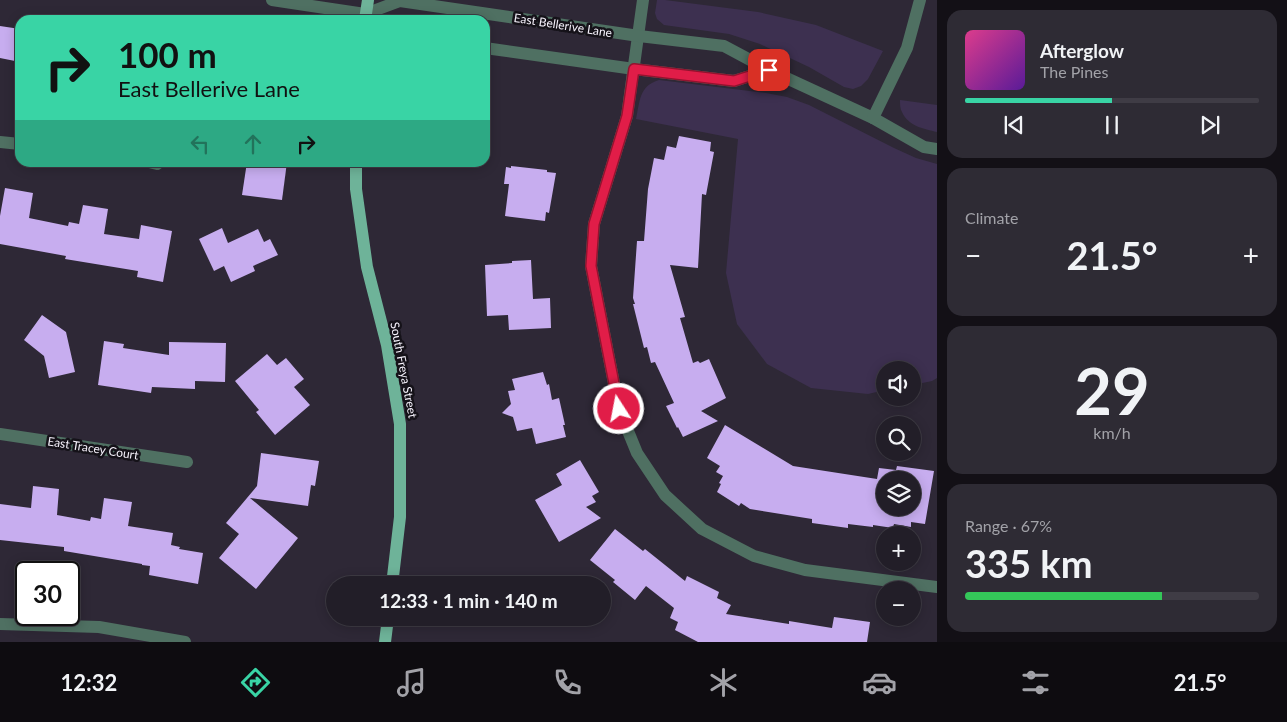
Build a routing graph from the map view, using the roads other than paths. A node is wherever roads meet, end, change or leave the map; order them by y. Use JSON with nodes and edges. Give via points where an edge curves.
{"nodes":[{"id":1,"x":272,"y":0,"type":"edge"},
{"id":2,"x":368,"y":0,"type":"edge"},
{"id":3,"x":643,"y":0,"type":"edge"},
{"id":4,"x":920,"y":0,"type":"edge"},
{"id":5,"x":352,"y":15,"type":"edge"},
{"id":6,"x":368,"y":15,"type":"edge"},
{"id":7,"x":374,"y":15,"type":"edge"},
{"id":8,"x":638,"y":36,"type":"junction"},
{"id":9,"x":490,"y":49,"type":"edge"},
{"id":10,"x":634,"y":69,"type":"junction"},
{"id":11,"x":769,"y":70,"type":"junction"},
{"id":12,"x":873,"y":118,"type":"junction"},
{"id":13,"x":0,"y":142,"type":"edge"},
{"id":14,"x":15,"y":144,"type":"edge"},
{"id":15,"x":937,"y":150,"type":"edge"},
{"id":16,"x":356,"y":167,"type":"edge"},
{"id":17,"x":0,"y":434,"type":"edge"},
{"id":18,"x":187,"y":462,"type":"dead end"},
{"id":19,"x":393,"y":576,"type":"edge"},
{"id":20,"x":937,"y":587,"type":"edge"},
{"id":21,"x":0,"y":624,"type":"edge"},
{"id":22,"x":387,"y":626,"type":"edge"},
{"id":23,"x":185,"y":642,"type":"edge"},
{"id":24,"x":385,"y":642,"type":"edge"}],
"edges":[{"from":1,"to":5,"type":"street"},
{"from":2,"to":6,"type":"main road"},
{"from":3,"to":8,"type":"street"},
{"from":4,"to":12,"type":"street","via":[[907,48]]},
{"from":7,"to":8,"type":"street","name":"East Bellerive Lane","via":[[400,1]]},
{"from":8,"to":10,"type":"street"},
{"from":8,"to":11,"type":"street","name":"East Bellerive Lane","via":[[724,46]]},
{"from":9,"to":10,"type":"street"},
{"from":10,"to":11,"type":"street","via":[[734,81]]},
{"from":10,"to":20,"type":"street","via":[[627,116],[594,224],[591,266],[619,409],[637,454],[665,495],[702,529],[754,556],[805,570]]},
{"from":11,"to":12,"type":"street","name":"East Bellerive Lane"},
{"from":12,"to":15,"type":"street","name":"East Bellerive Lane","via":[[924,147]]},
{"from":13,"to":14,"type":"street"},
{"from":16,"to":19,"type":"main road","name":"South Freya Street","via":[[367,268],[387,345],[400,424],[400,517]]},
{"from":17,"to":18,"type":"street","name":"East Tracey Court"},
{"from":21,"to":23,"type":"street","via":[[99,627]]},
{"from":22,"to":24,"type":"main road"}]}
